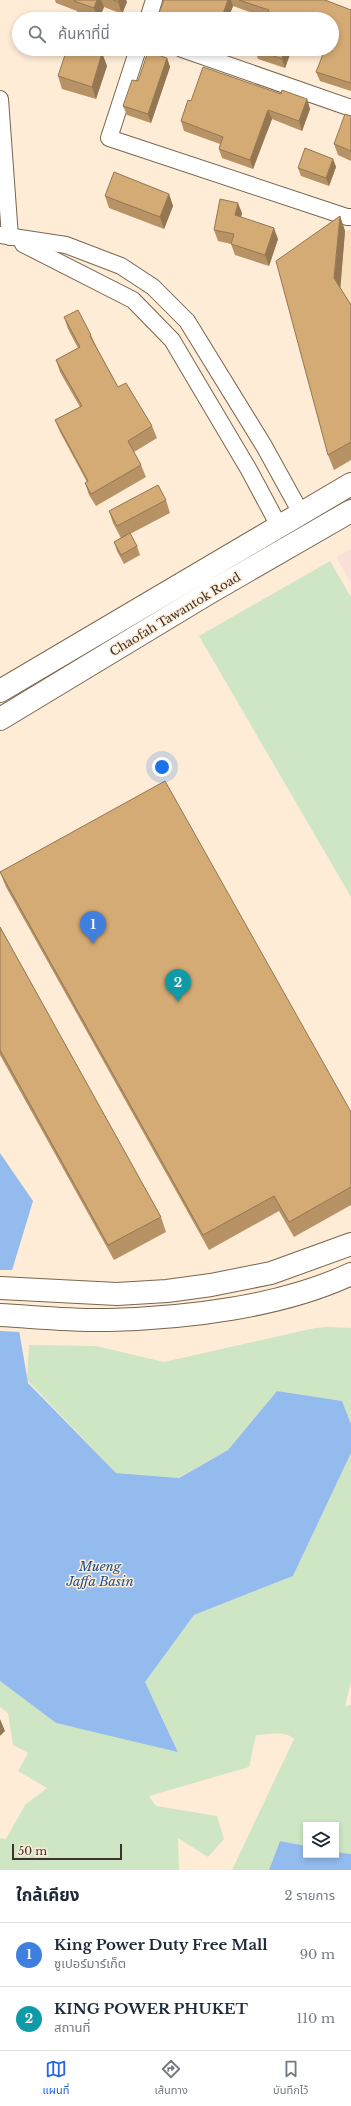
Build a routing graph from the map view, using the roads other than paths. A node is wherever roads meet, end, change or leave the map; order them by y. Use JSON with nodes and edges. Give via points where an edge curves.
{"nodes":[{"id":1,"x":154,"y":0,"type":"edge"},
{"id":2,"x":150,"y":12,"type":"edge"},
{"id":3,"x":136,"y":56,"type":"edge"},
{"id":4,"x":202,"y":56,"type":"edge"},
{"id":5,"x":0,"y":99,"type":"edge"},
{"id":6,"x":351,"y":108,"type":"edge"},
{"id":7,"x":1,"y":120,"type":"edge"},
{"id":8,"x":351,"y":217,"type":"edge"},
{"id":9,"x":5,"y":236,"type":"edge"},
{"id":10,"x":351,"y":484,"type":"edge"},
{"id":11,"x":351,"y":511,"type":"edge"},
{"id":12,"x":301,"y":513,"type":"junction"},
{"id":13,"x":279,"y":526,"type":"junction"},
{"id":14,"x":0,"y":691,"type":"edge"},
{"id":15,"x":0,"y":718,"type":"edge"},
{"id":16,"x":351,"y":1244,"type":"edge"},
{"id":17,"x":351,"y":1274,"type":"edge"},
{"id":18,"x":0,"y":1288,"type":"edge"},
{"id":19,"x":0,"y":1315,"type":"edge"}],
"edges":[{"from":1,"to":2,"type":"street"},
{"from":3,"to":8,"type":"street","via":[[109,138]]},
{"from":4,"to":6,"type":"street"},
{"from":5,"to":7,"type":"street"},
{"from":7,"to":9,"type":"street"},
{"from":9,"to":12,"type":"street","via":[[66,245],[121,266],[153,287],[187,321],[264,446]]},
{"from":9,"to":13,"type":"street","via":[[133,300],[172,340],[250,470]]},
{"from":10,"to":12,"type":"main road"},
{"from":11,"to":15,"type":"main road","name":"Chaofah Tawantok Road"},
{"from":12,"to":13,"type":"main road"},
{"from":13,"to":14,"type":"main road"},
{"from":16,"to":18,"type":"main road","via":[[271,1273],[167,1291],[117,1294]]},
{"from":17,"to":19,"type":"main road","via":[[324,1287],[221,1311],[108,1320]]}]}
